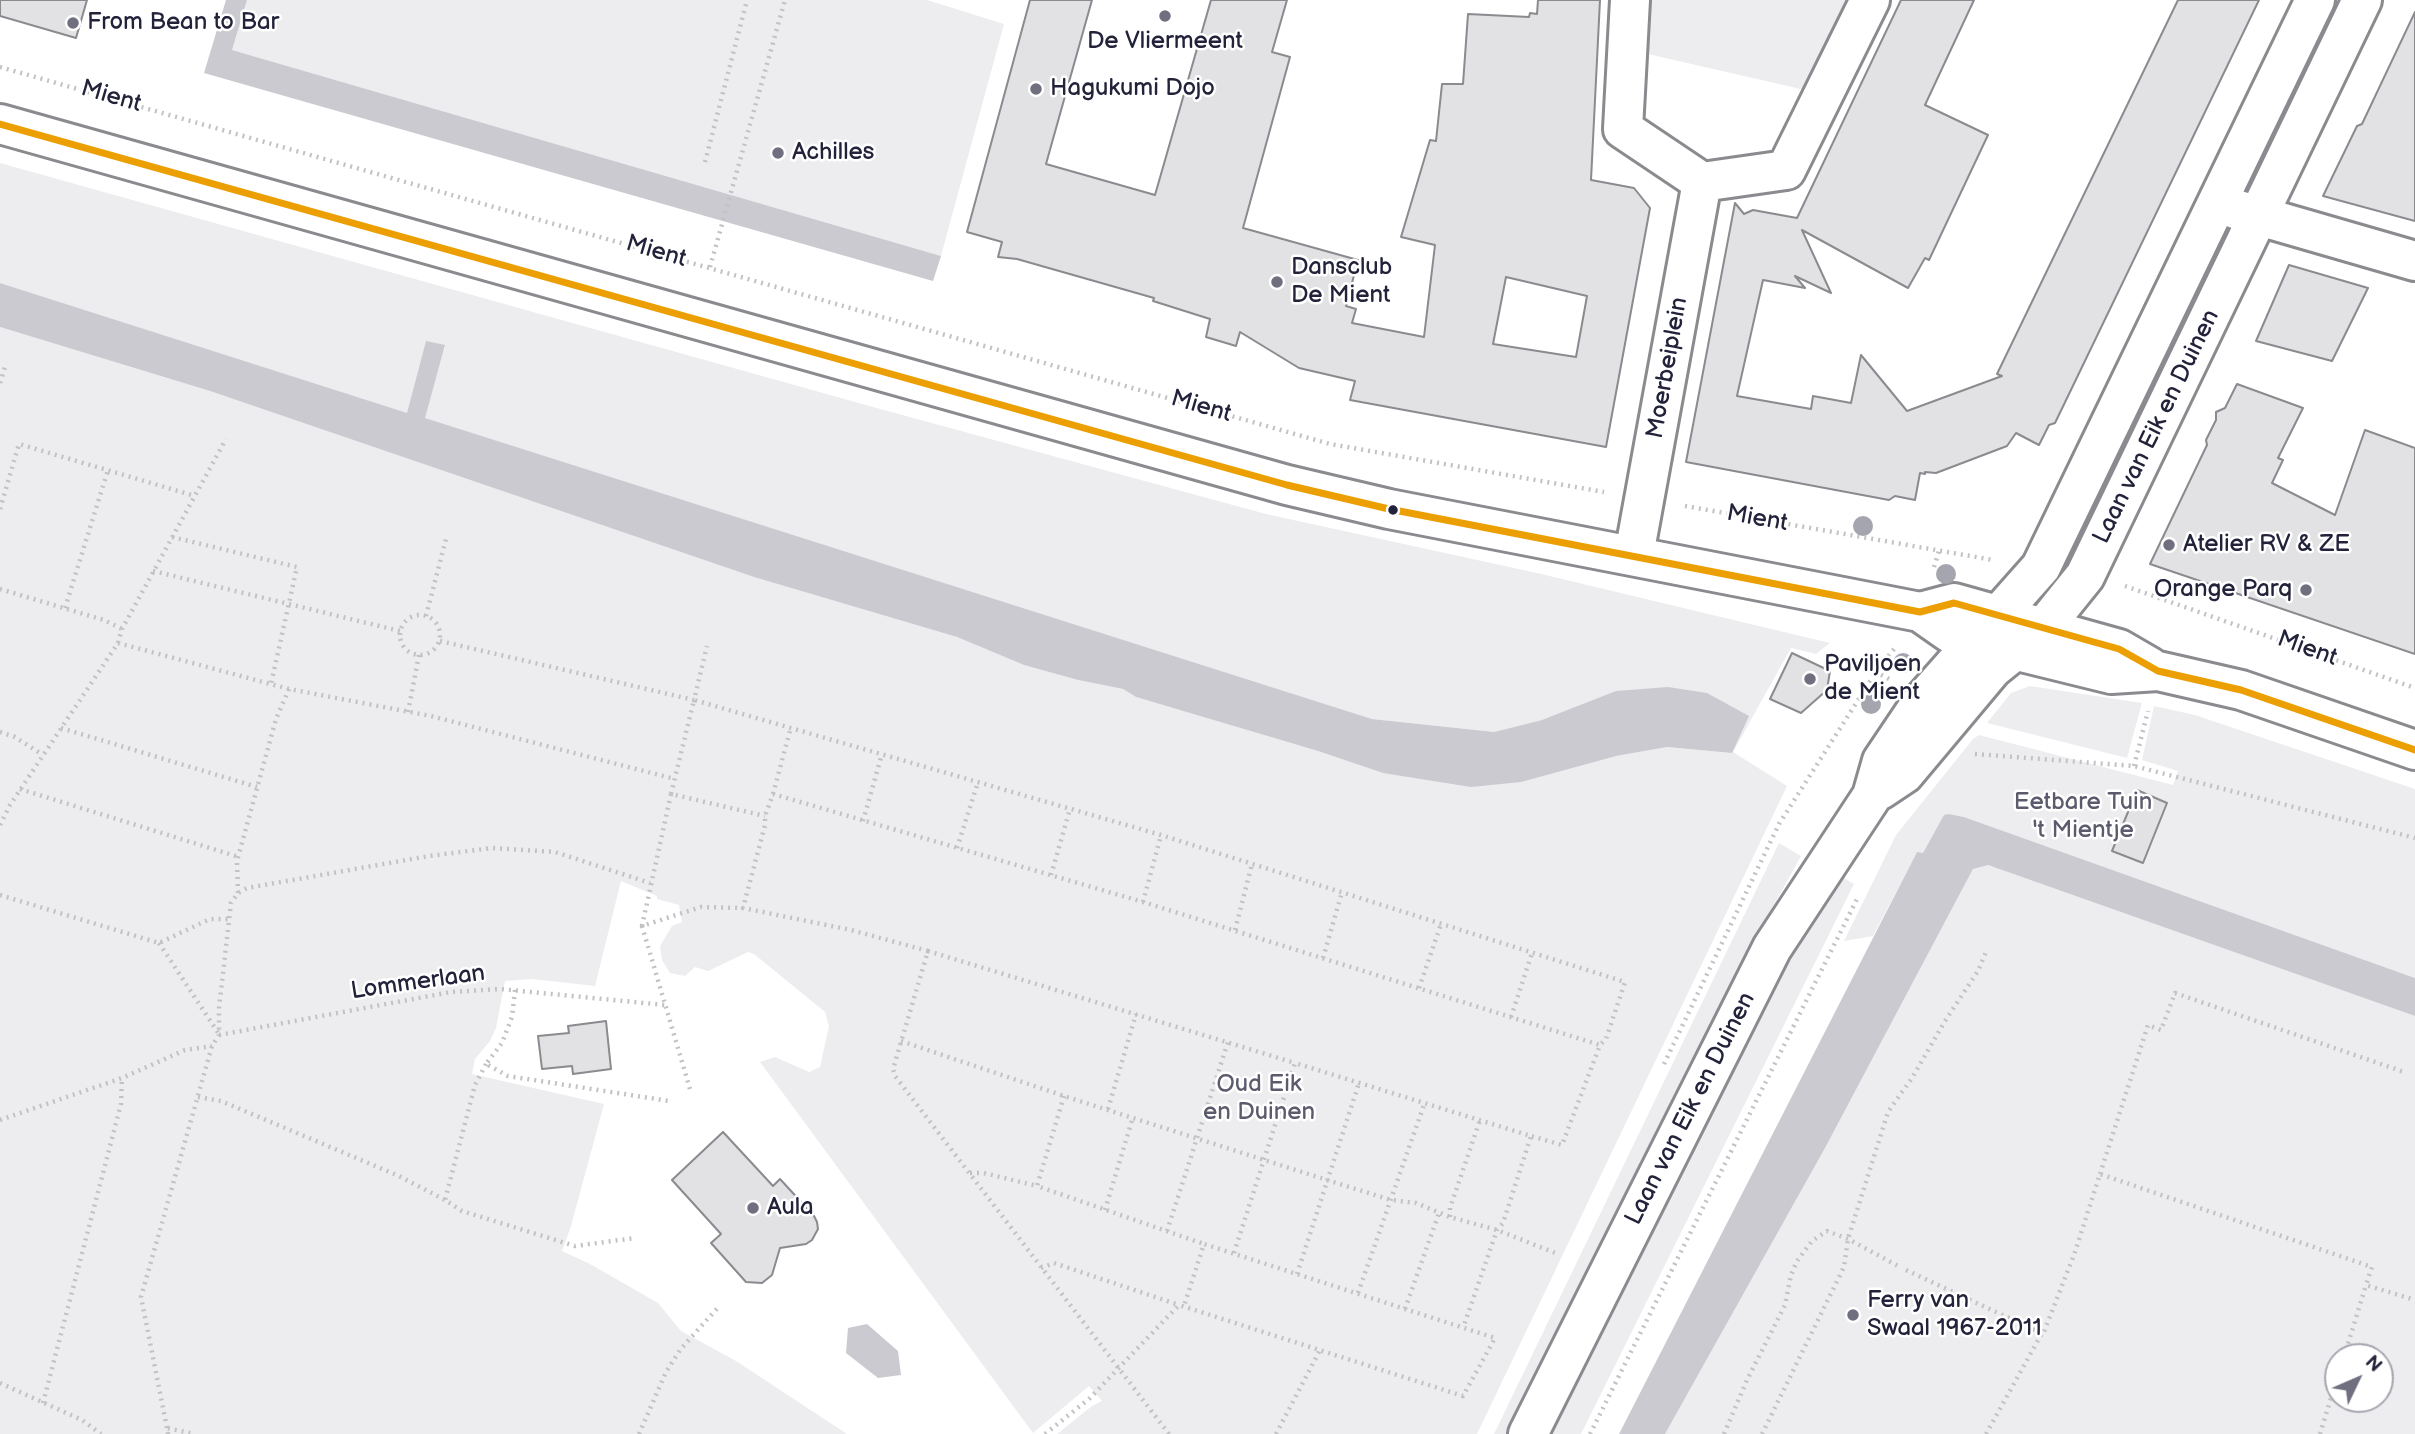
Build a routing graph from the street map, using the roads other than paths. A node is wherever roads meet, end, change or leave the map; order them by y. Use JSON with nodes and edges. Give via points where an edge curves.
{"nodes":[{"id":1,"x":1630,"y":0,"type":"edge"},
{"id":2,"x":1870,"y":0,"type":"edge"},
{"id":3,"x":2315,"y":0,"type":"edge"},
{"id":4,"x":2362,"y":0,"type":"edge"},
{"id":5,"x":0,"y":124,"type":"edge"},
{"id":6,"x":1702,"y":182,"type":"junction"},
{"id":7,"x":2217,"y":203,"type":"junction"},
{"id":8,"x":2258,"y":215,"type":"junction"},
{"id":9,"x":2415,"y":261,"type":"edge"},
{"id":10,"x":1634,"y":555,"type":"junction"},
{"id":11,"x":2044,"y":627,"type":"junction"},
{"id":12,"x":1988,"y":629,"type":"junction"},
{"id":13,"x":2015,"y":651,"type":"junction"},
{"id":14,"x":2155,"y":686,"type":"junction"},
{"id":15,"x":2415,"y":750,"type":"edge"},
{"id":16,"x":1872,"y":796,"type":"junction"},
{"id":17,"x":1528,"y":1434,"type":"edge"}],
"edges":[{"from":1,"to":6,"type":"street","via":[[1623,129]]},
{"from":2,"to":6,"type":"street","via":[[1786,170]]},
{"from":3,"to":7,"type":"street","name":"Laan van Eik en Duinen"},
{"from":4,"to":8,"type":"street","name":"Laan van Eik en Duinen"},
{"from":5,"to":10,"type":"street","via":[[1287,485]]},
{"from":6,"to":10,"type":"street","name":"Moerbeiplein"},
{"from":7,"to":8,"type":"street"},
{"from":7,"to":12,"type":"street","name":"Laan van Eik en Duinen","via":[[2041,568]]},
{"from":8,"to":9,"type":"street"},
{"from":8,"to":11,"type":"street","name":"Laan van Eik en Duinen","via":[[2085,576]]},
{"from":10,"to":12,"type":"street","via":[[1920,612],[1954,603]]},
{"from":11,"to":12,"type":"street"},
{"from":11,"to":13,"type":"street","name":"Laan van Eik en Duinen"},
{"from":11,"to":14,"type":"street","via":[[2119,649]]},
{"from":12,"to":13,"type":"street"},
{"from":12,"to":16,"type":"street","name":"Laan van Eik en Duinen","via":[[1923,700],[1882,761]]},
{"from":13,"to":14,"type":"street"},
{"from":13,"to":16,"type":"street","name":"Laan van Eik en Duinen","via":[[1992,668],[1904,774]]},
{"from":14,"to":15,"type":"street","via":[[2241,690]]},
{"from":16,"to":17,"type":"street","name":"Laan van Eik en Duinen","via":[[1772,948]]}]}
